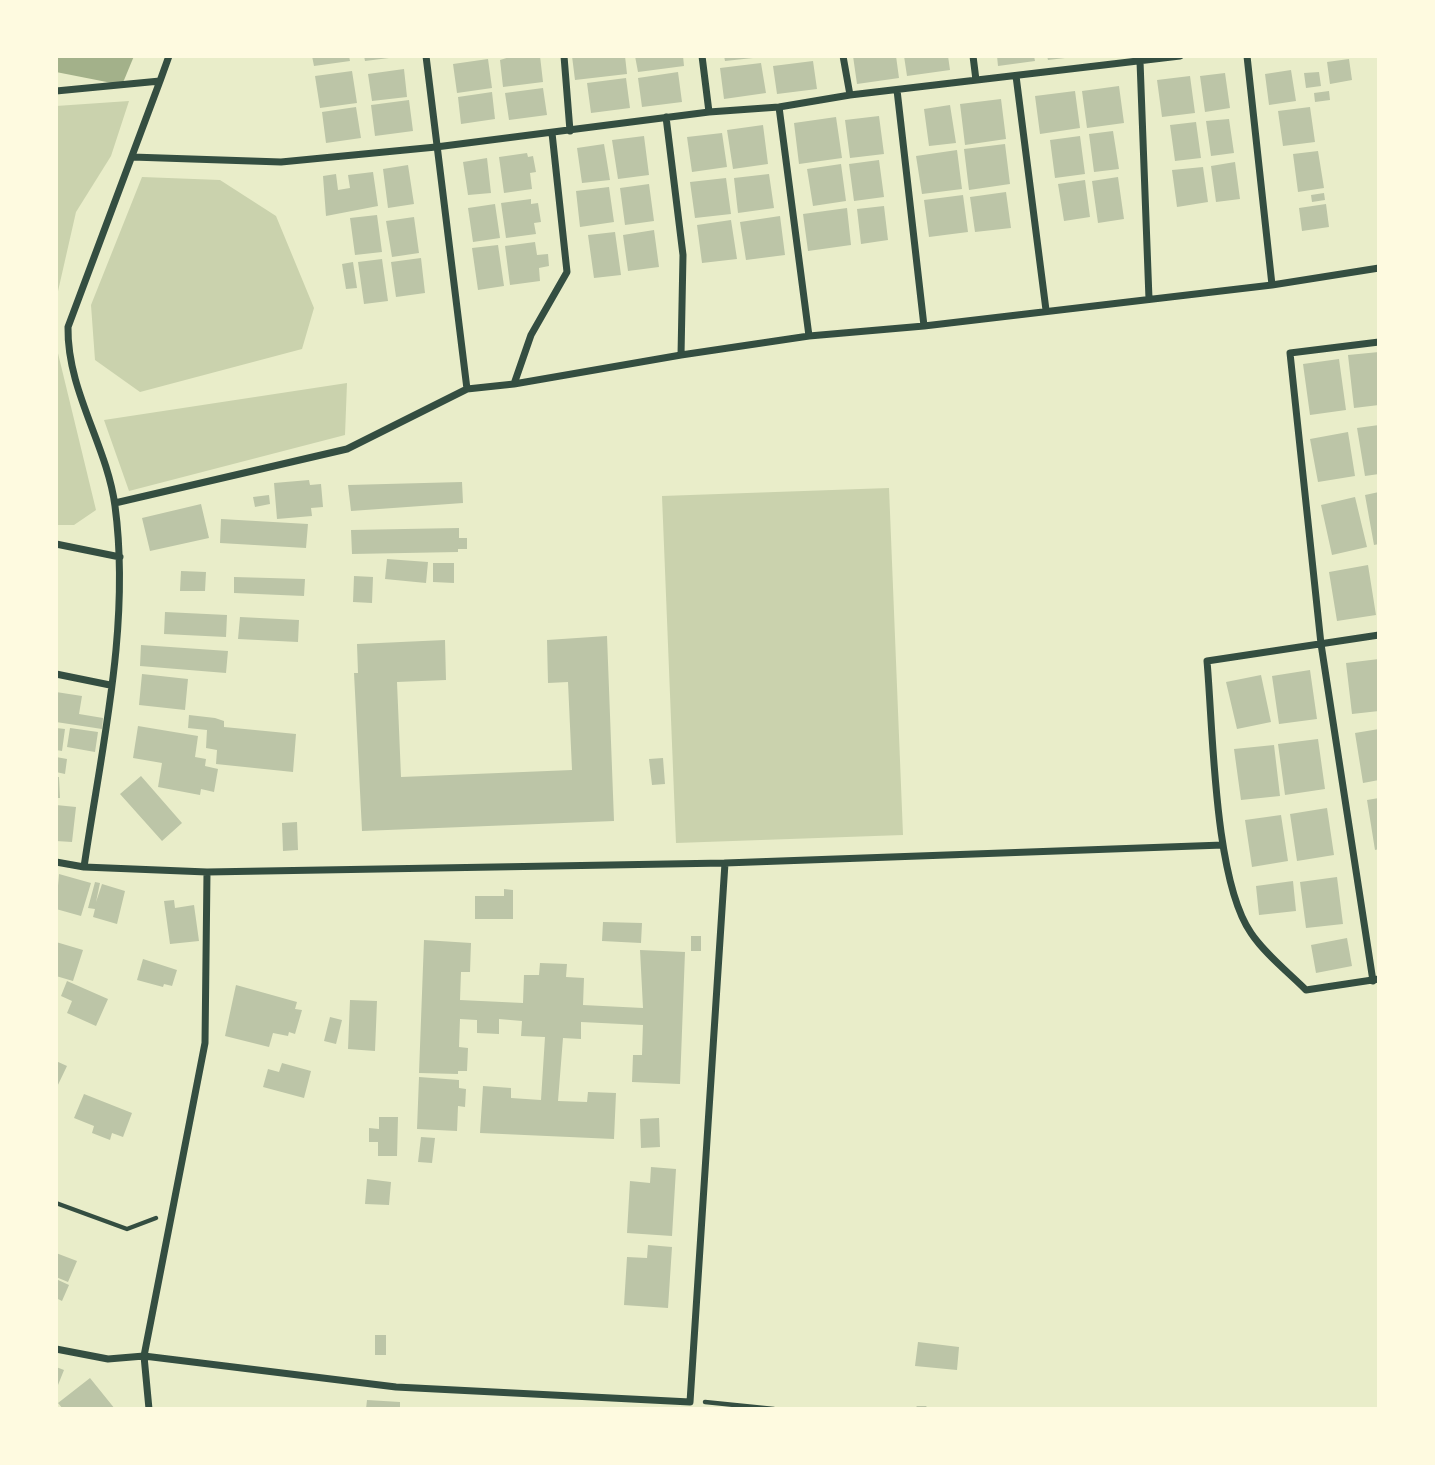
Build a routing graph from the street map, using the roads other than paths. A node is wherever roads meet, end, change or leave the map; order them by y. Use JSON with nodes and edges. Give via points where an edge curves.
{"nodes":[{"id":1,"x":169,"y":56,"type":"edge"},
{"id":2,"x":426,"y":56,"type":"edge"},
{"id":3,"x":564,"y":56,"type":"edge"},
{"id":4,"x":702,"y":56,"type":"edge"},
{"id":5,"x":843,"y":56,"type":"edge"},
{"id":6,"x":973,"y":56,"type":"edge"},
{"id":7,"x":1180,"y":56,"type":"edge"},
{"id":8,"x":1247,"y":56,"type":"edge"},
{"id":9,"x":1111,"y":60,"type":"edge"},
{"id":10,"x":1140,"y":61,"type":"junction"},
{"id":11,"x":1016,"y":75,"type":"junction"},
{"id":12,"x":976,"y":80,"type":"junction"},
{"id":13,"x":160,"y":81,"type":"junction"},
{"id":14,"x":897,"y":90,"type":"junction"},
{"id":15,"x":56,"y":91,"type":"edge"},
{"id":16,"x":850,"y":95,"type":"junction"},
{"id":17,"x":779,"y":107,"type":"junction"},
{"id":18,"x":709,"y":112,"type":"junction"},
{"id":19,"x":666,"y":117,"type":"junction"},
{"id":20,"x":570,"y":131,"type":"junction"},
{"id":21,"x":552,"y":133,"type":"junction"},
{"id":22,"x":436,"y":147,"type":"junction"},
{"id":23,"x":132,"y":157,"type":"junction"},
{"id":24,"x":1379,"y":268,"type":"edge"},
{"id":25,"x":1272,"y":285,"type":"junction"},
{"id":26,"x":1149,"y":299,"type":"junction"},
{"id":27,"x":1046,"y":310,"type":"junction"},
{"id":28,"x":924,"y":326,"type":"junction"},
{"id":29,"x":809,"y":336,"type":"junction"},
{"id":30,"x":1379,"y":342,"type":"edge"},
{"id":31,"x":681,"y":355,"type":"junction"},
{"id":32,"x":514,"y":384,"type":"junction"},
{"id":33,"x":467,"y":389,"type":"junction"},
{"id":34,"x":115,"y":503,"type":"junction"},
{"id":35,"x":56,"y":544,"type":"edge"},
{"id":36,"x":120,"y":557,"type":"junction"},
{"id":37,"x":1379,"y":635,"type":"edge"},
{"id":38,"x":1321,"y":644,"type":"junction"},
{"id":39,"x":56,"y":674,"type":"edge"},
{"id":40,"x":110,"y":685,"type":"junction"},
{"id":41,"x":1223,"y":845,"type":"junction"},
{"id":42,"x":56,"y":862,"type":"edge"},
{"id":43,"x":725,"y":863,"type":"junction"},
{"id":44,"x":84,"y":867,"type":"junction"},
{"id":45,"x":207,"y":872,"type":"junction"},
{"id":46,"x":1376,"y":980,"type":"edge"},
{"id":47,"x":56,"y":1349,"type":"edge"},
{"id":48,"x":144,"y":1356,"type":"junction"},
{"id":49,"x":149,"y":1409,"type":"edge"}],
"edges":[{"from":1,"to":13,"type":"street"},
{"from":2,"to":22,"type":"street"},
{"from":3,"to":20,"type":"street"},
{"from":4,"to":18,"type":"street"},
{"from":5,"to":16,"type":"street"},
{"from":6,"to":12,"type":"street"},
{"from":7,"to":10,"type":"street"},
{"from":8,"to":25,"type":"street"},
{"from":9,"to":10,"type":"street"},
{"from":9,"to":11,"type":"street"},
{"from":10,"to":26,"type":"street"},
{"from":11,"to":12,"type":"street"},
{"from":11,"to":27,"type":"street"},
{"from":12,"to":14,"type":"street"},
{"from":13,"to":15,"type":"street"},
{"from":13,"to":23,"type":"street"},
{"from":14,"to":16,"type":"street"},
{"from":14,"to":28,"type":"street"},
{"from":16,"to":17,"type":"street"},
{"from":17,"to":18,"type":"street"},
{"from":17,"to":29,"type":"street"},
{"from":18,"to":19,"type":"street"},
{"from":19,"to":20,"type":"street"},
{"from":19,"to":31,"type":"street","via":[[682,256]]},
{"from":20,"to":21,"type":"street"},
{"from":21,"to":22,"type":"street"},
{"from":21,"to":32,"type":"street","via":[[566,272],[531,335]]},
{"from":22,"to":23,"type":"street","via":[[281,162]]},
{"from":22,"to":33,"type":"street"},
{"from":23,"to":34,"type":"street","via":[[68,327],[68,355]]},
{"from":24,"to":25,"type":"street"},
{"from":25,"to":26,"type":"street"},
{"from":26,"to":27,"type":"street"},
{"from":27,"to":28,"type":"street"},
{"from":28,"to":29,"type":"street"},
{"from":29,"to":31,"type":"street"},
{"from":30,"to":38,"type":"street","via":[[1290,353]]},
{"from":31,"to":32,"type":"street"},
{"from":32,"to":33,"type":"street"},
{"from":33,"to":34,"type":"street","via":[[347,449]]},
{"from":34,"to":36,"type":"street"},
{"from":35,"to":36,"type":"street"},
{"from":36,"to":40,"type":"street"},
{"from":37,"to":38,"type":"street"},
{"from":38,"to":41,"type":"street","via":[[1207,661]]},
{"from":38,"to":46,"type":"street"},
{"from":39,"to":40,"type":"street"},
{"from":40,"to":44,"type":"street"},
{"from":41,"to":43,"type":"street"},
{"from":41,"to":46,"type":"street","via":[[1236,904],[1251,933],[1306,990]]},
{"from":42,"to":44,"type":"street"},
{"from":43,"to":45,"type":"street"},
{"from":43,"to":48,"type":"street","via":[[690,1402],[396,1387]]},
{"from":44,"to":45,"type":"street"},
{"from":45,"to":48,"type":"street","via":[[205,1043]]},
{"from":47,"to":48,"type":"street","via":[[108,1359]]},
{"from":48,"to":49,"type":"street"}]}
